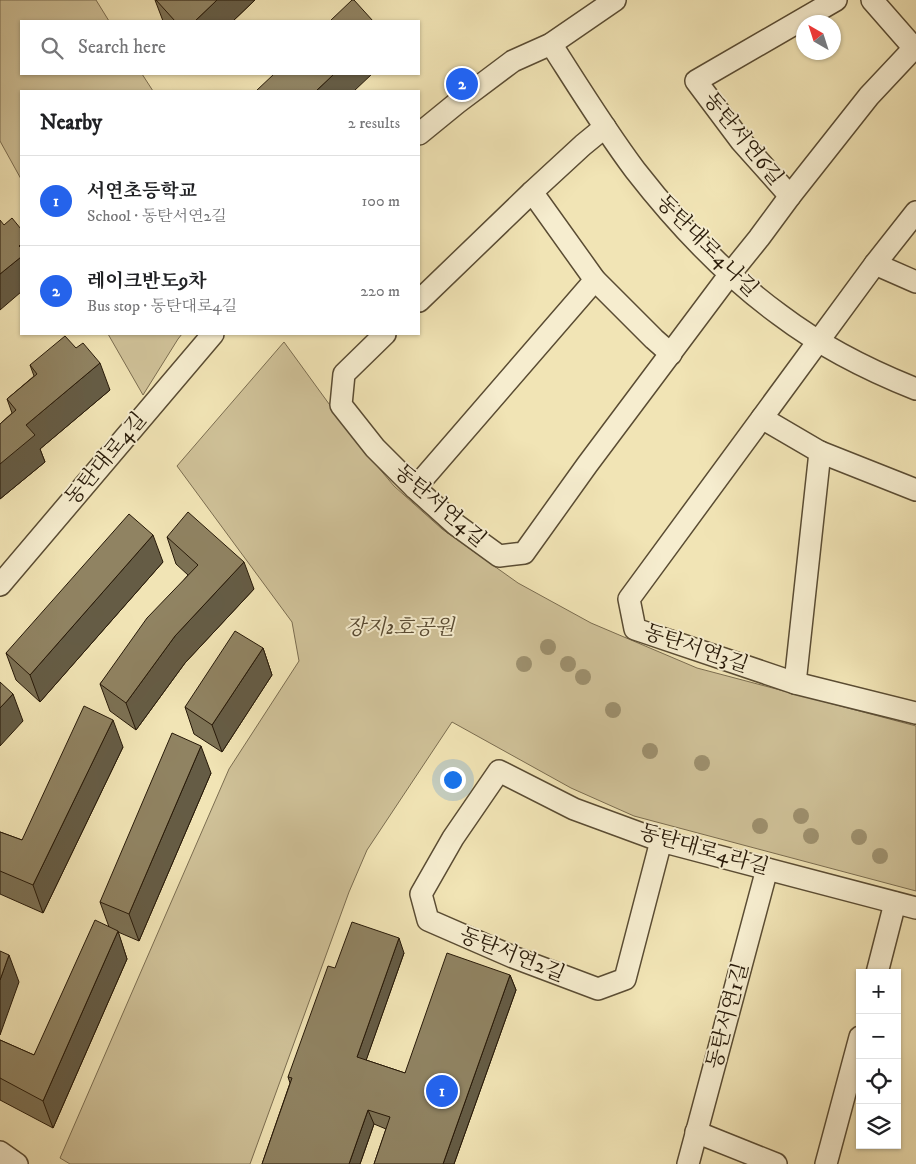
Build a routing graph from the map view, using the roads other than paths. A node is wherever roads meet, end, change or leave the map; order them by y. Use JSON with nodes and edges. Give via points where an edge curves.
{"nodes":[{"id":1,"x":615,"y":0,"type":"edge"},
{"id":2,"x":836,"y":0,"type":"edge"},
{"id":3,"x":872,"y":0,"type":"edge"},
{"id":4,"x":551,"y":44,"type":"junction"},
{"id":5,"x":915,"y":47,"type":"edge"},
{"id":6,"x":605,"y":127,"type":"junction"},
{"id":7,"x":420,"y":133,"type":"edge"},
{"id":8,"x":532,"y":192,"type":"junction"},
{"id":9,"x":790,"y":196,"type":"junction"},
{"id":10,"x":916,"y":212,"type":"edge"},
{"id":11,"x":875,"y":264,"type":"junction"},
{"id":12,"x":730,"y":274,"type":"junction"},
{"id":13,"x":595,"y":280,"type":"junction"},
{"id":14,"x":916,"y":282,"type":"edge"},
{"id":15,"x":420,"y":300,"type":"edge"},
{"id":16,"x":212,"y":335,"type":"edge"},
{"id":17,"x":384,"y":335,"type":"edge"},
{"id":18,"x":819,"y":341,"type":"junction"},
{"id":19,"x":671,"y":354,"type":"junction"},
{"id":20,"x":916,"y":389,"type":"edge"},
{"id":21,"x":762,"y":418,"type":"junction"},
{"id":22,"x":820,"y":452,"type":"junction"},
{"id":23,"x":415,"y":488,"type":"junction"},
{"id":24,"x":916,"y":490,"type":"edge"},
{"id":25,"x":0,"y":585,"type":"edge"},
{"id":26,"x":795,"y":683,"type":"junction"},
{"id":27,"x":916,"y":713,"type":"edge"},
{"id":28,"x":499,"y":771,"type":"joint"},
{"id":29,"x":661,"y":841,"type":"junction"},
{"id":30,"x":767,"y":869,"type":"junction"},
{"id":31,"x":895,"y":903,"type":"junction"},
{"id":32,"x":916,"y":908,"type":"edge"},
{"id":33,"x":878,"y":969,"type":"edge"},
{"id":34,"x":856,"y":1052,"type":"edge"},
{"id":35,"x":696,"y":1132,"type":"junction"},
{"id":36,"x":0,"y":1152,"type":"edge"},
{"id":37,"x":17,"y":1164,"type":"edge"},
{"id":38,"x":688,"y":1164,"type":"edge"},
{"id":39,"x":776,"y":1164,"type":"edge"},
{"id":40,"x":826,"y":1164,"type":"edge"}],
"edges":[{"from":1,"to":4,"type":"street"},
{"from":2,"to":9,"type":"street","name":"동탄서연6길","via":[[696,81],[741,141]]},
{"from":3,"to":5,"type":"street","name":"동탄서연6길"},
{"from":4,"to":6,"type":"street","name":"동탄대로4나길"},
{"from":4,"to":7,"type":"street","via":[[513,62]]},
{"from":5,"to":9,"type":"street","name":"동탄서연6길","via":[[869,96]]},
{"from":6,"to":8,"type":"street"},
{"from":6,"to":12,"type":"street","name":"동탄대로4나길","via":[[661,202]]},
{"from":8,"to":13,"type":"street"},
{"from":8,"to":15,"type":"street"},
{"from":9,"to":12,"type":"street","name":"동탄서연4길"},
{"from":10,"to":11,"type":"street","name":"동탄서연3길"},
{"from":11,"to":14,"type":"street"},
{"from":11,"to":18,"type":"street","name":"동탄서연3길"},
{"from":12,"to":18,"type":"street","name":"동탄대로4나길","via":[[780,315]]},
{"from":12,"to":19,"type":"street","name":"동탄서연4길"},
{"from":13,"to":19,"type":"street"},
{"from":13,"to":23,"type":"street"},
{"from":16,"to":25,"type":"street","name":"동탄대로4길"},
{"from":17,"to":23,"type":"street","name":"동탄서연4길","via":[[344,374],[341,405],[375,448]]},
{"from":18,"to":20,"type":"street","name":"동탄대로4나길","via":[[849,359]]},
{"from":18,"to":21,"type":"street","name":"동탄서연3길"},
{"from":19,"to":23,"type":"street","name":"동탄서연4길","via":[[524,554],[499,556],[455,524]]},
{"from":21,"to":22,"type":"street"},
{"from":21,"to":26,"type":"street","name":"동탄서연3길","via":[[629,599],[635,629]]},
{"from":22,"to":24,"type":"street"},
{"from":22,"to":26,"type":"street"},
{"from":26,"to":27,"type":"street","name":"동탄서연3길"},
{"from":28,"to":29,"type":"street","name":"동탄대로4라길","via":[[574,809]]},
{"from":28,"to":29,"type":"street","name":"동탄서연2길","via":[[453,838],[421,894],[428,920],[513,957],[598,989],[625,979]]},
{"from":29,"to":30,"type":"street","name":"동탄대로4라길"},
{"from":30,"to":31,"type":"street","name":"동탄대로4라길"},
{"from":30,"to":35,"type":"street","name":"동탄서연1길"},
{"from":31,"to":32,"type":"street","name":"동탄대로4라길"},
{"from":31,"to":33,"type":"street"},
{"from":34,"to":40,"type":"street"},
{"from":35,"to":38,"type":"street","name":"동탄서연1길"},
{"from":35,"to":39,"type":"street"},
{"from":36,"to":37,"type":"street"}]}
